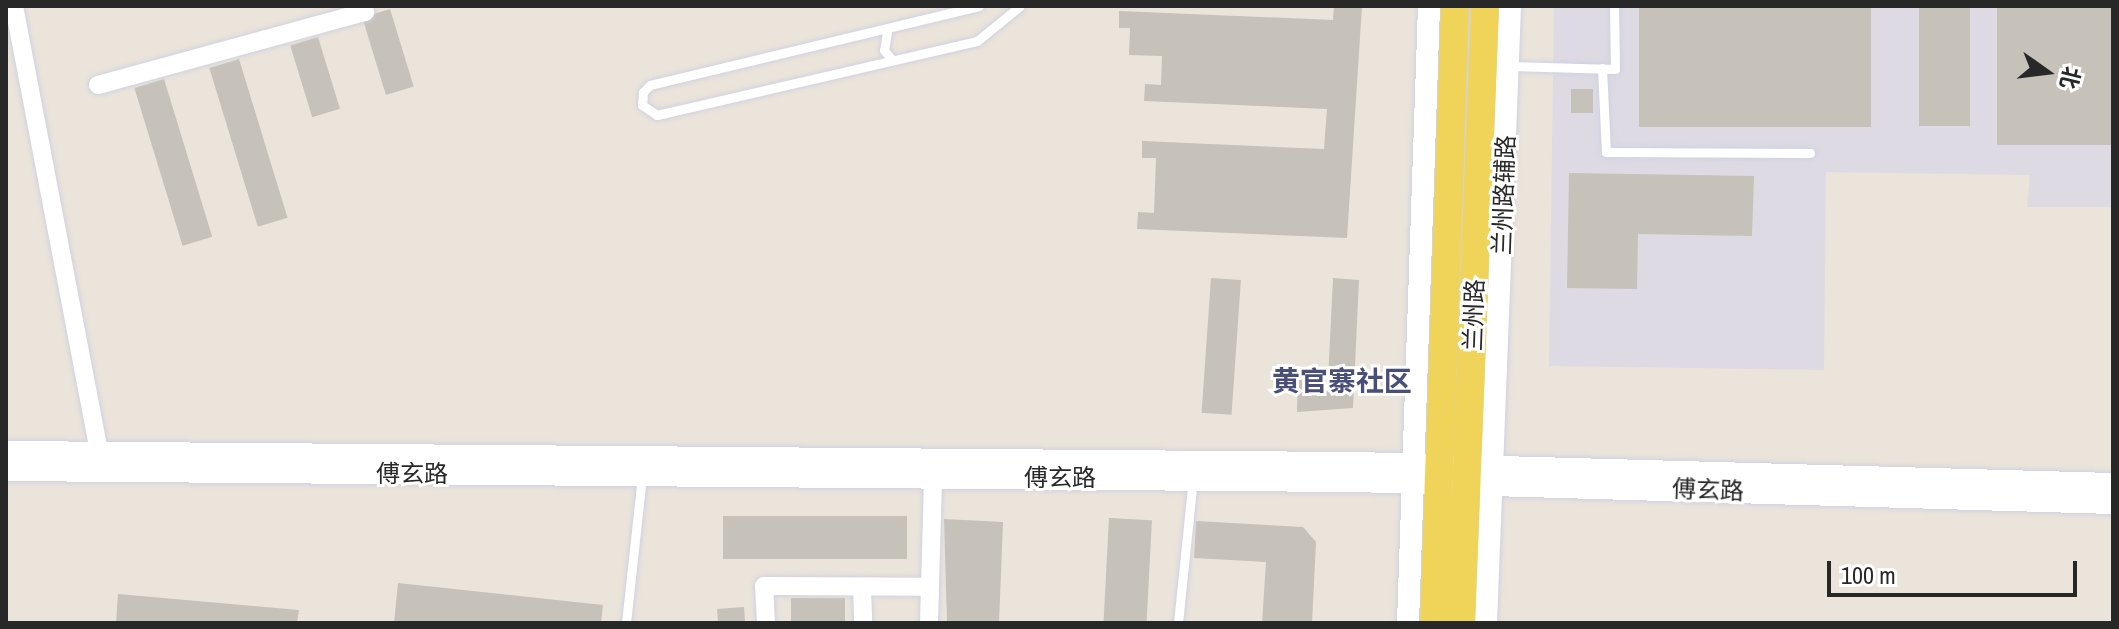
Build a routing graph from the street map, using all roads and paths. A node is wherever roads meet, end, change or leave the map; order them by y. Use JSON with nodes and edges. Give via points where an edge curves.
{"nodes":[{"id":1,"x":14,"y":6,"type":"edge"},
{"id":2,"x":363,"y":6,"type":"edge"},
{"id":3,"x":979,"y":6,"type":"edge"},
{"id":4,"x":1020,"y":6,"type":"edge"},
{"id":5,"x":1429,"y":6,"type":"edge"},
{"id":6,"x":1455,"y":6,"type":"edge"},
{"id":7,"x":1485,"y":6,"type":"edge"},
{"id":8,"x":1510,"y":6,"type":"edge"},
{"id":9,"x":1614,"y":6,"type":"edge"},
{"id":10,"x":887,"y":32,"type":"junction"},
{"id":11,"x":892,"y":60,"type":"junction"},
{"id":12,"x":1495,"y":66,"type":"junction"},
{"id":13,"x":1602,"y":68,"type":"junction"},
{"id":14,"x":98,"y":85,"type":"dead end"},
{"id":15,"x":1810,"y":153,"type":"dead end"},
{"id":16,"x":6,"y":452,"type":"edge"},
{"id":17,"x":99,"y":453,"type":"junction"},
{"id":18,"x":6,"y":470,"type":"edge"},
{"id":19,"x":1455,"y":473,"type":"junction"},
{"id":20,"x":642,"y":475,"type":"junction"},
{"id":21,"x":933,"y":477,"type":"junction"},
{"id":22,"x":1193,"y":479,"type":"junction"},
{"id":23,"x":2113,"y":484,"type":"edge"},
{"id":24,"x":2113,"y":503,"type":"edge"},
{"id":25,"x":862,"y":587,"type":"junction"},
{"id":26,"x":928,"y":587,"type":"junction"},
{"id":27,"x":626,"y":623,"type":"edge"},
{"id":28,"x":766,"y":623,"type":"edge"},
{"id":29,"x":863,"y":623,"type":"edge"},
{"id":30,"x":929,"y":623,"type":"edge"},
{"id":31,"x":1178,"y":623,"type":"edge"},
{"id":32,"x":1408,"y":623,"type":"edge"},
{"id":33,"x":1434,"y":623,"type":"edge"},
{"id":34,"x":1461,"y":623,"type":"edge"},
{"id":35,"x":1486,"y":623,"type":"edge"}],
"edges":[{"from":1,"to":17,"type":"street"},
{"from":2,"to":14,"type":"street","via":[[365,12]]},
{"from":3,"to":10,"type":"lane"},
{"from":4,"to":11,"type":"lane","via":[[977,41]]},
{"from":5,"to":19,"type":"street"},
{"from":6,"to":19,"type":"main road","name":"兰州路"},
{"from":7,"to":12,"type":"main road","name":"兰州路"},
{"from":8,"to":12,"type":"street"},
{"from":9,"to":13,"type":"lane","via":[[1615,69]]},
{"from":10,"to":11,"type":"lane","via":[[884,50]]},
{"from":10,"to":11,"type":"lane","via":[[650,85],[641,101],[657,115]]},
{"from":12,"to":13,"type":"lane"},
{"from":12,"to":19,"type":"main road","name":"兰州路"},
{"from":13,"to":15,"type":"lane","via":[[1606,152]]},
{"from":16,"to":17,"type":"street","name":"傅玄路"},
{"from":17,"to":19,"type":"street","name":"傅玄路"},
{"from":18,"to":20,"type":"street","name":"傅玄路"},
{"from":19,"to":22,"type":"street","name":"傅玄路"},
{"from":19,"to":23,"type":"street","name":"傅玄路"},
{"from":19,"to":24,"type":"street","name":"傅玄路"},
{"from":19,"to":32,"type":"street"},
{"from":19,"to":33,"type":"main road","name":"兰州路"},
{"from":19,"to":34,"type":"main road","name":"兰州路"},
{"from":19,"to":35,"type":"street"},
{"from":20,"to":21,"type":"street","name":"傅玄路"},
{"from":20,"to":27,"type":"lane"},
{"from":21,"to":22,"type":"street","name":"傅玄路"},
{"from":21,"to":26,"type":"street"},
{"from":22,"to":31,"type":"lane"},
{"from":25,"to":26,"type":"street"},
{"from":25,"to":28,"type":"street","via":[[764,586]]},
{"from":25,"to":29,"type":"street"},
{"from":26,"to":30,"type":"street"}]}
